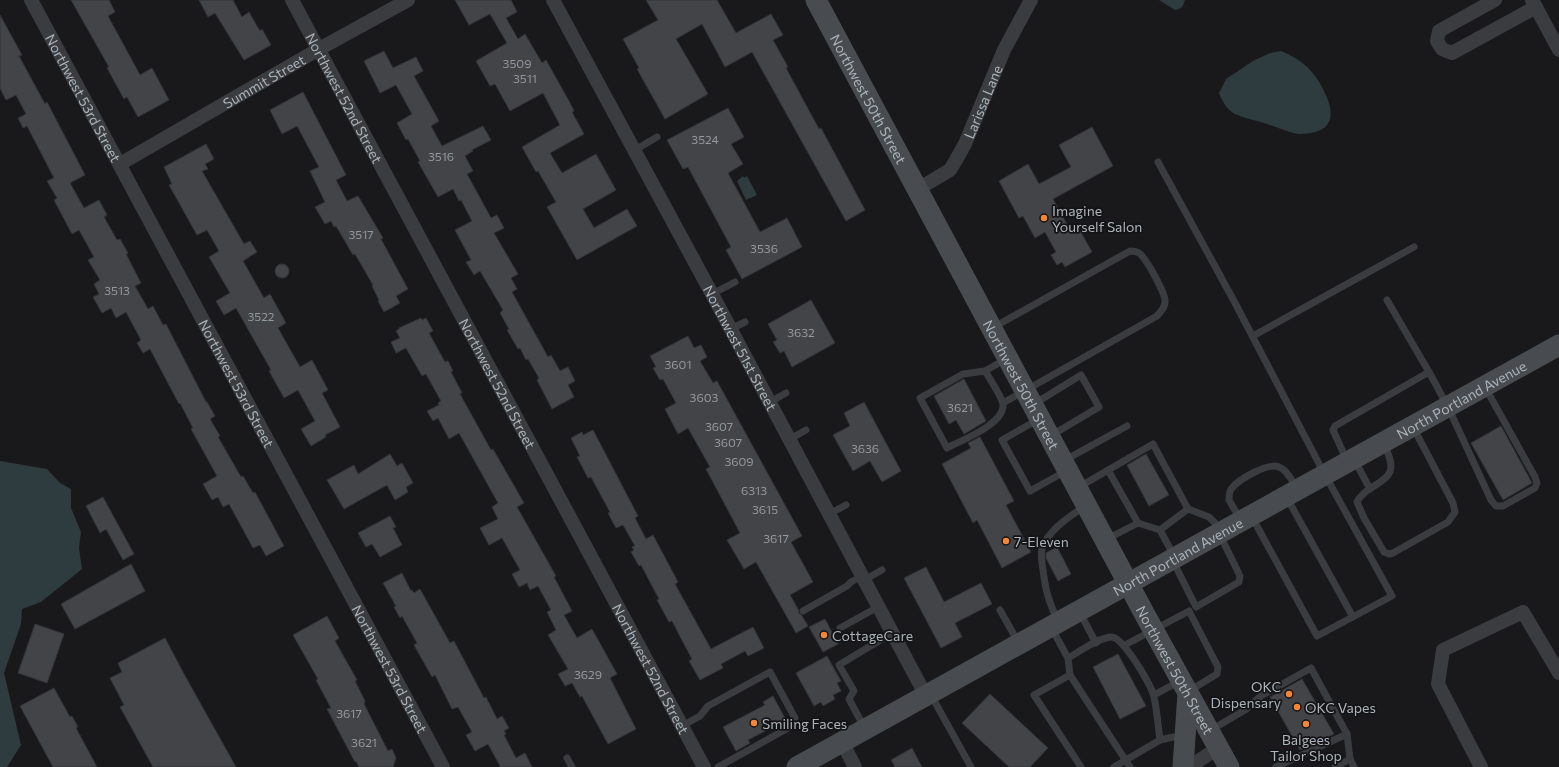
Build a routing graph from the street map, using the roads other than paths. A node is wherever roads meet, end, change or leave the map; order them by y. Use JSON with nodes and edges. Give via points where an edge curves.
{"nodes":[{"id":1,"x":31,"y":0,"type":"edge"},
{"id":2,"x":292,"y":0,"type":"edge"},
{"id":3,"x":408,"y":0,"type":"edge"},
{"id":4,"x":553,"y":0,"type":"edge"},
{"id":5,"x":816,"y":0,"type":"edge"},
{"id":6,"x":1031,"y":0,"type":"edge"},
{"id":7,"x":1495,"y":0,"type":"edge"},
{"id":8,"x":1534,"y":4,"type":"edge"},
{"id":9,"x":319,"y":49,"type":"junction"},
{"id":10,"x":1559,"y":50,"type":"edge"},
{"id":11,"x":657,"y":137,"type":"dead end"},
{"id":12,"x":635,"y":150,"type":"junction"},
{"id":13,"x":1158,"y":162,"type":"dead end"},
{"id":14,"x":120,"y":164,"type":"junction"},
{"id":15,"x":918,"y":189,"type":"junction"},
{"id":16,"x":1414,"y":247,"type":"dead end"},
{"id":17,"x":735,"y":282,"type":"dead end"},
{"id":18,"x":712,"y":294,"type":"junction"},
{"id":19,"x":1387,"y":300,"type":"dead end"},
{"id":20,"x":745,"y":322,"type":"dead end"},
{"id":21,"x":992,"y":328,"type":"junction"},
{"id":22,"x":731,"y":329,"type":"junction"},
{"id":23,"x":1253,"y":336,"type":"junction"},
{"id":24,"x":1559,"y":345,"type":"edge"},
{"id":25,"x":1008,"y":358,"type":"junction"},
{"id":26,"x":985,"y":370,"type":"junction"},
{"id":27,"x":1429,"y":372,"type":"junction"},
{"id":28,"x":1485,"y":386,"type":"junction"},
{"id":29,"x":786,"y":393,"type":"dead end"},
{"id":30,"x":770,"y":402,"type":"junction"},
{"id":31,"x":1003,"y":403,"type":"junction"},
{"id":32,"x":1448,"y":407,"type":"junction"},
{"id":33,"x":1037,"y":413,"type":"junction"},
{"id":34,"x":1128,"y":426,"type":"dead end"},
{"id":35,"x":1413,"y":426,"type":"junction"},
{"id":36,"x":806,"y":430,"type":"dead end"},
{"id":37,"x":790,"y":440,"type":"junction"},
{"id":38,"x":1383,"y":443,"type":"junction"},
{"id":39,"x":1351,"y":461,"type":"junction"},
{"id":40,"x":1065,"y":465,"type":"junction"},
{"id":41,"x":1108,"y":470,"type":"junction"},
{"id":42,"x":1325,"y":476,"type":"junction"},
{"id":43,"x":1370,"y":489,"type":"junction"},
{"id":44,"x":1292,"y":493,"type":"junction"},
{"id":45,"x":1082,"y":497,"type":"junction"},
{"id":46,"x":846,"y":505,"type":"dead end"},
{"id":47,"x":1188,"y":509,"type":"junction"},
{"id":48,"x":829,"y":514,"type":"junction"},
{"id":49,"x":1246,"y":518,"type":"junction"},
{"id":50,"x":1138,"y":523,"type":"junction"},
{"id":51,"x":1160,"y":530,"type":"junction"},
{"id":52,"x":1221,"y":532,"type":"junction"},
{"id":53,"x":1105,"y":540,"type":"junction"},
{"id":54,"x":1173,"y":559,"type":"junction"},
{"id":55,"x":882,"y":570,"type":"dead end"},
{"id":56,"x":863,"y":578,"type":"junction"},
{"id":57,"x":1129,"y":583,"type":"junction"},
{"id":58,"x":878,"y":607,"type":"junction"},
{"id":59,"x":1196,"y":607,"type":"junction"},
{"id":60,"x":1000,"y":610,"type":"dead end"},
{"id":61,"x":803,"y":611,"type":"dead end"},
{"id":62,"x":1079,"y":611,"type":"junction"},
{"id":63,"x":1189,"y":611,"type":"junction"},
{"id":64,"x":1353,"y":617,"type":"junction"},
{"id":65,"x":1055,"y":624,"type":"junction"},
{"id":66,"x":840,"y":628,"type":"dead end"},
{"id":67,"x":1153,"y":630,"type":"junction"},
{"id":68,"x":892,"y":633,"type":"junction"},
{"id":69,"x":1096,"y":642,"type":"junction"},
{"id":70,"x":1018,"y":644,"type":"junction"},
{"id":71,"x":1124,"y":645,"type":"junction"},
{"id":72,"x":1068,"y":658,"type":"junction"},
{"id":73,"x":1559,"y":673,"type":"edge"},
{"id":74,"x":1070,"y":675,"type":"junction"},
{"id":75,"x":1184,"y":687,"type":"junction"},
{"id":76,"x":928,"y":694,"type":"junction"},
{"id":77,"x":1154,"y":695,"type":"junction"},
{"id":78,"x":682,"y":726,"type":"junction"},
{"id":79,"x":865,"y":729,"type":"junction"},
{"id":80,"x":1347,"y":734,"type":"junction"},
{"id":81,"x":1184,"y":737,"type":"junction"},
{"id":82,"x":1160,"y":740,"type":"junction"},
{"id":83,"x":1214,"y":740,"type":"junction"},
{"id":84,"x":842,"y":742,"type":"junction"},
{"id":85,"x":567,"y":758,"type":"dead end"},
{"id":86,"x":1350,"y":759,"type":"junction"},
{"id":87,"x":1125,"y":760,"type":"junction"},
{"id":88,"x":443,"y":767,"type":"edge"},
{"id":89,"x":572,"y":767,"type":"edge"},
{"id":90,"x":704,"y":767,"type":"edge"},
{"id":91,"x":718,"y":767,"type":"edge"},
{"id":92,"x":797,"y":767,"type":"edge"},
{"id":93,"x":855,"y":767,"type":"edge"},
{"id":94,"x":972,"y":767,"type":"edge"},
{"id":95,"x":1082,"y":767,"type":"edge"},
{"id":96,"x":1114,"y":767,"type":"edge"},
{"id":97,"x":1130,"y":767,"type":"edge"},
{"id":98,"x":1183,"y":767,"type":"edge"},
{"id":99,"x":1189,"y":767,"type":"edge"},
{"id":100,"x":1229,"y":767,"type":"edge"},
{"id":101,"x":1276,"y":767,"type":"edge"},
{"id":102,"x":1334,"y":767,"type":"edge"},
{"id":103,"x":1354,"y":767,"type":"edge"},
{"id":104,"x":1481,"y":767,"type":"edge"}],
"edges":[{"from":1,"to":14,"type":"street","name":"Northwest 53rd Street"},
{"from":2,"to":9,"type":"street","name":"Northwest 52nd Street"},
{"from":3,"to":9,"type":"street","name":"Summit Street"},
{"from":4,"to":12,"type":"street","name":"Northwest 51st Street"},
{"from":5,"to":15,"type":"main road","name":"Northwest 50th Street"},
{"from":6,"to":15,"type":"street","name":"Larissa Lane","via":[[1004,50],[956,160],[950,170]]},
{"from":7,"to":8,"type":"street","via":[[1439,31],[1437,42],[1442,49],[1452,53]]},
{"from":8,"to":10,"type":"street"},
{"from":9,"to":14,"type":"street","name":"Summit Street"},
{"from":9,"to":78,"type":"street","name":"Northwest 52nd Street"},
{"from":11,"to":12,"type":"lane"},
{"from":12,"to":18,"type":"street","name":"Northwest 51st Street"},
{"from":13,"to":23,"type":"lane"},
{"from":14,"to":88,"type":"street","name":"Northwest 53rd Street"},
{"from":15,"to":21,"type":"main road","name":"Northwest 50th Street"},
{"from":16,"to":23,"type":"lane"},
{"from":17,"to":18,"type":"lane"},
{"from":18,"to":22,"type":"street","name":"Northwest 51st Street"},
{"from":19,"to":27,"type":"lane"},
{"from":20,"to":22,"type":"lane"},
{"from":21,"to":25,"type":"main road","name":"Northwest 50th Street"},
{"from":21,"to":33,"type":"lane","via":[[1130,251],[1137,251],[1143,256],[1162,290],[1166,300],[1164,309],[1157,316]]},
{"from":22,"to":30,"type":"street","name":"Northwest 51st Street"},
{"from":23,"to":42,"type":"lane"},
{"from":24,"to":28,"type":"main road","name":"North Portland Avenue"},
{"from":25,"to":26,"type":"lane"},
{"from":25,"to":33,"type":"main road","name":"Northwest 50th Street"},
{"from":26,"to":31,"type":"lane"},
{"from":26,"to":31,"type":"lane","via":[[963,374],[920,398],[947,448],[991,425],[1000,415]]},
{"from":27,"to":32,"type":"lane"},
{"from":27,"to":39,"type":"lane","via":[[1335,426],[1333,430]]},
{"from":28,"to":32,"type":"main road","name":"North Portland Avenue"},
{"from":28,"to":32,"type":"lane","via":[[1535,477],[1535,488],[1503,506],[1496,506]]},
{"from":29,"to":30,"type":"lane"},
{"from":30,"to":37,"type":"street","name":"Northwest 51st Street"},
{"from":31,"to":33,"type":"lane"},
{"from":32,"to":35,"type":"main road","name":"North Portland Avenue"},
{"from":33,"to":33,"type":"lane","via":[[1100,407],[1081,375]]},
{"from":33,"to":40,"type":"main road","name":"Northwest 50th Street"},
{"from":33,"to":40,"type":"lane","via":[[1002,440],[1026,485],[1030,491]]},
{"from":34,"to":40,"type":"lane"},
{"from":35,"to":38,"type":"main road","name":"North Portland Avenue"},
{"from":35,"to":43,"type":"lane","via":[[1453,504],[1455,512],[1452,517],[1431,532],[1389,554],[1384,552],[1357,502],[1361,495]]},
{"from":36,"to":37,"type":"lane"},
{"from":37,"to":48,"type":"street","name":"Northwest 51st Street"},
{"from":38,"to":39,"type":"main road","name":"North Portland Avenue"},
{"from":38,"to":43,"type":"lane","via":[[1392,466],[1384,480]]},
{"from":39,"to":42,"type":"main road","name":"North Portland Avenue"},
{"from":39,"to":43,"type":"lane"},
{"from":40,"to":45,"type":"main road","name":"Northwest 50th Street"},
{"from":41,"to":45,"type":"lane"},
{"from":41,"to":47,"type":"lane","via":[[1153,444]]},
{"from":41,"to":50,"type":"lane"},
{"from":42,"to":44,"type":"main road","name":"North Portland Avenue"},
{"from":42,"to":64,"type":"lane","via":[[1392,596]]},
{"from":44,"to":49,"type":"main road","name":"North Portland Avenue"},
{"from":44,"to":49,"type":"lane","via":[[1287,473],[1279,466],[1268,466],[1239,481],[1230,489],[1228,500]]},
{"from":44,"to":64,"type":"lane"},
{"from":45,"to":53,"type":"main road","name":"Northwest 50th Street"},
{"from":45,"to":65,"type":"lane","via":[[1042,550],[1046,590]]},
{"from":46,"to":48,"type":"lane"},
{"from":47,"to":51,"type":"lane"},
{"from":47,"to":52,"type":"lane","via":[[1209,517]]},
{"from":48,"to":56,"type":"street","name":"Northwest 51st Street"},
{"from":49,"to":52,"type":"main road","name":"North Portland Avenue"},
{"from":49,"to":64,"type":"lane","via":[[1317,636]]},
{"from":50,"to":51,"type":"lane"},
{"from":50,"to":53,"type":"lane"},
{"from":51,"to":54,"type":"lane"},
{"from":52,"to":54,"type":"main road","name":"North Portland Avenue"},
{"from":52,"to":59,"type":"lane","via":[[1240,576],[1238,582]]},
{"from":53,"to":57,"type":"main road","name":"Northwest 50th Street"},
{"from":54,"to":57,"type":"main road","name":"North Portland Avenue"},
{"from":54,"to":59,"type":"lane"},
{"from":55,"to":56,"type":"lane"},
{"from":56,"to":58,"type":"street","name":"Northwest 51st Street"},
{"from":56,"to":61,"type":"lane","via":[[851,582]]},
{"from":57,"to":62,"type":"main road","name":"North Portland Avenue"},
{"from":57,"to":67,"type":"main road","name":"Northwest 50th Street"},
{"from":58,"to":66,"type":"lane"},
{"from":58,"to":68,"type":"street","name":"Northwest 51st Street"},
{"from":59,"to":63,"type":"lane"},
{"from":60,"to":70,"type":"lane"},
{"from":62,"to":65,"type":"main road","name":"North Portland Avenue"},
{"from":62,"to":69,"type":"lane"},
{"from":63,"to":67,"type":"lane"},
{"from":63,"to":75,"type":"lane","via":[[1218,667],[1217,674]]},
{"from":65,"to":70,"type":"main road","name":"North Portland Avenue"},
{"from":65,"to":72,"type":"lane"},
{"from":67,"to":71,"type":"lane"},
{"from":67,"to":75,"type":"main road","name":"Northwest 50th Street"},
{"from":68,"to":76,"type":"street","name":"Northwest 51st Street"},
{"from":68,"to":79,"type":"lane","via":[[839,665],[854,691],[849,700]]},
{"from":69,"to":71,"type":"lane","via":[[1113,637]]},
{"from":69,"to":72,"type":"lane"},
{"from":70,"to":76,"type":"main road","name":"North Portland Avenue"},
{"from":71,"to":77,"type":"lane"},
{"from":72,"to":74,"type":"lane"},
{"from":73,"to":104,"type":"street","via":[[1523,612],[1443,650],[1438,684]]},
{"from":74,"to":87,"type":"lane"},
{"from":74,"to":95,"type":"lane","via":[[1034,695]]},
{"from":75,"to":77,"type":"lane"},
{"from":75,"to":81,"type":"main road"},
{"from":75,"to":83,"type":"main road","name":"Northwest 50th Street"},
{"from":76,"to":79,"type":"main road","name":"North Portland Avenue"},
{"from":76,"to":94,"type":"lane"},
{"from":77,"to":82,"type":"lane"},
{"from":78,"to":90,"type":"street","name":"Northwest 52nd Street"},
{"from":78,"to":91,"type":"lane","via":[[700,716],[708,706],[770,672],[795,718],[790,727]]},
{"from":79,"to":84,"type":"main road","name":"North Portland Avenue"},
{"from":80,"to":83,"type":"lane","via":[[1311,668],[1260,696]]},
{"from":80,"to":86,"type":"lane"},
{"from":80,"to":101,"type":"lane"},
{"from":81,"to":82,"type":"lane"},
{"from":81,"to":98,"type":"main road"},
{"from":82,"to":87,"type":"lane"},
{"from":83,"to":99,"type":"street"},
{"from":83,"to":100,"type":"main road","name":"Northwest 50th Street"},
{"from":84,"to":92,"type":"main road","name":"North Portland Avenue"},
{"from":84,"to":93,"type":"street"},
{"from":85,"to":89,"type":"lane"},
{"from":86,"to":102,"type":"lane"},
{"from":86,"to":103,"type":"lane"},
{"from":87,"to":96,"type":"lane"},
{"from":87,"to":97,"type":"lane"}]}
